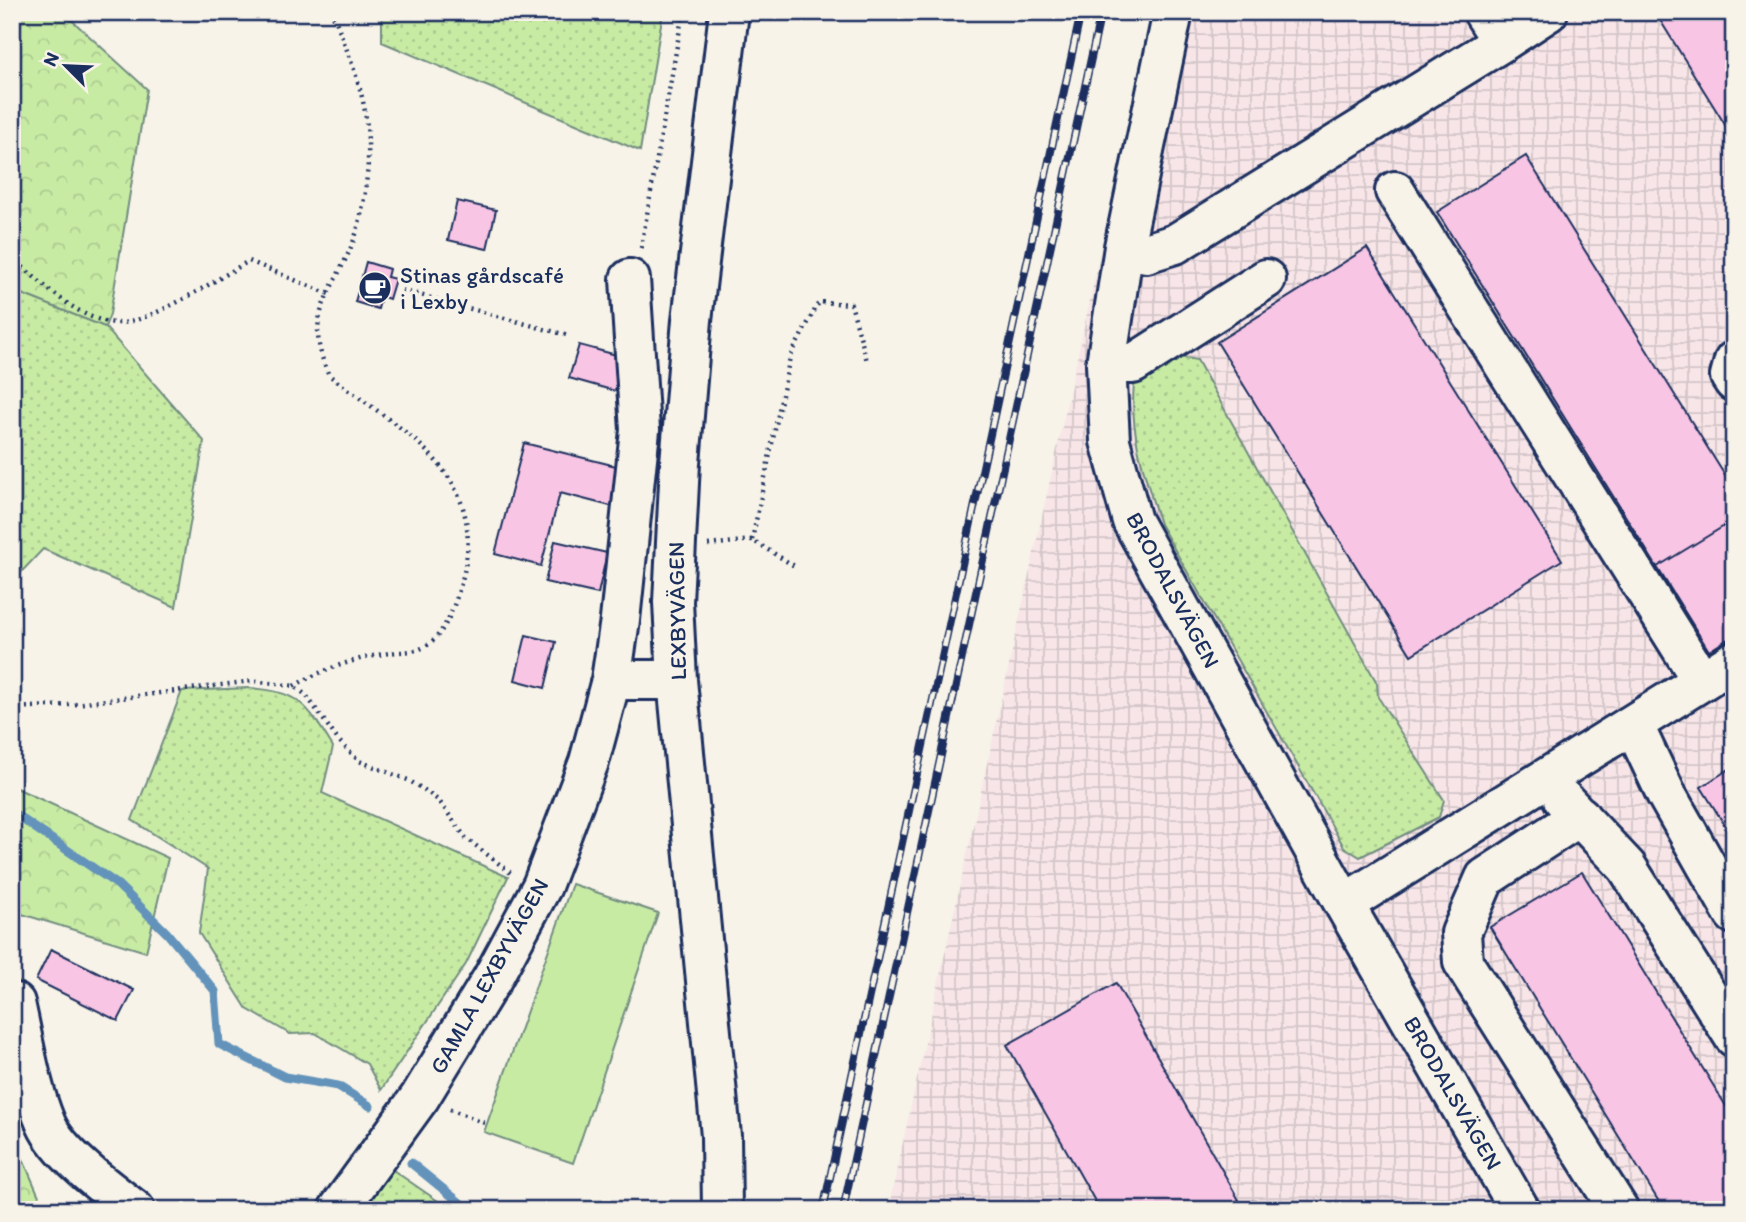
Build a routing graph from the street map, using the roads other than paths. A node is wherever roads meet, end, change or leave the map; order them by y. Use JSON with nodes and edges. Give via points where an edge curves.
{"nodes":[{"id":1,"x":729,"y":12,"type":"edge"},
{"id":2,"x":1173,"y":12,"type":"edge"},
{"id":3,"x":1548,"y":12,"type":"edge"},
{"id":4,"x":1492,"y":27,"type":"edge"},
{"id":5,"x":1395,"y":191,"type":"dead end"},
{"id":6,"x":1124,"y":247,"type":"junction"},
{"id":7,"x":630,"y":279,"type":"road end"},
{"id":8,"x":1266,"y":279,"type":"dead end"},
{"id":9,"x":1734,"y":361,"type":"edge"},
{"id":10,"x":1106,"y":364,"type":"junction"},
{"id":11,"x":1734,"y":382,"type":"edge"},
{"id":12,"x":1718,"y":671,"type":"edge"},
{"id":13,"x":611,"y":680,"type":"junction"},
{"id":14,"x":677,"y":680,"type":"junction"},
{"id":15,"x":1633,"y":724,"type":"junction"},
{"id":16,"x":1549,"y":776,"type":"junction"},
{"id":17,"x":1580,"y":816,"type":"junction"},
{"id":18,"x":1344,"y":904,"type":"junction"},
{"id":19,"x":1734,"y":914,"type":"edge"},
{"id":20,"x":15,"y":1003,"type":"dead end"},
{"id":21,"x":1734,"y":1037,"type":"edge"},
{"id":22,"x":135,"y":1210,"type":"edge"},
{"id":23,"x":338,"y":1210,"type":"edge"},
{"id":24,"x":722,"y":1210,"type":"edge"},
{"id":25,"x":1520,"y":1210,"type":"edge"},
{"id":26,"x":1619,"y":1210,"type":"edge"}],
"edges":[{"from":1,"to":14,"type":"street","name":"LEXBYVÄGEN","via":[[692,320],[673,602]]},
{"from":2,"to":6,"type":"street","name":"BRODALSVÄGEN"},
{"from":3,"to":4,"type":"street"},
{"from":4,"to":6,"type":"street","via":[[1175,244],[1146,253]]},
{"from":5,"to":12,"type":"street"},
{"from":6,"to":10,"type":"street","name":"BRODALSVÄGEN"},
{"from":7,"to":13,"type":"street","name":"LEXBYVÄGEN","via":[[640,430]]},
{"from":8,"to":10,"type":"street","via":[[1133,364]]},
{"from":9,"to":11,"type":"street","via":[[1730,376]]},
{"from":10,"to":18,"type":"street","name":"BRODALSVÄGEN","via":[[1110,441],[1132,522]]},
{"from":12,"to":15,"type":"street"},
{"from":13,"to":14,"type":"street"},
{"from":13,"to":23,"type":"street","name":"GAMLA LEXBYVÄGEN","via":[[589,762],[542,886],[434,1075]]},
{"from":14,"to":24,"type":"street","name":"LEXBYVÄGEN","via":[[721,1136]]},
{"from":15,"to":16,"type":"street"},
{"from":15,"to":19,"type":"street","via":[[1666,794]]},
{"from":16,"to":17,"type":"street"},
{"from":16,"to":18,"type":"street"},
{"from":17,"to":21,"type":"street","via":[[1628,867]]},
{"from":17,"to":26,"type":"street","via":[[1485,878],[1461,933],[1463,962]]},
{"from":18,"to":25,"type":"street","name":"BRODALSVÄGEN"},
{"from":20,"to":22,"type":"street","via":[[47,1126],[96,1180]]}]}
